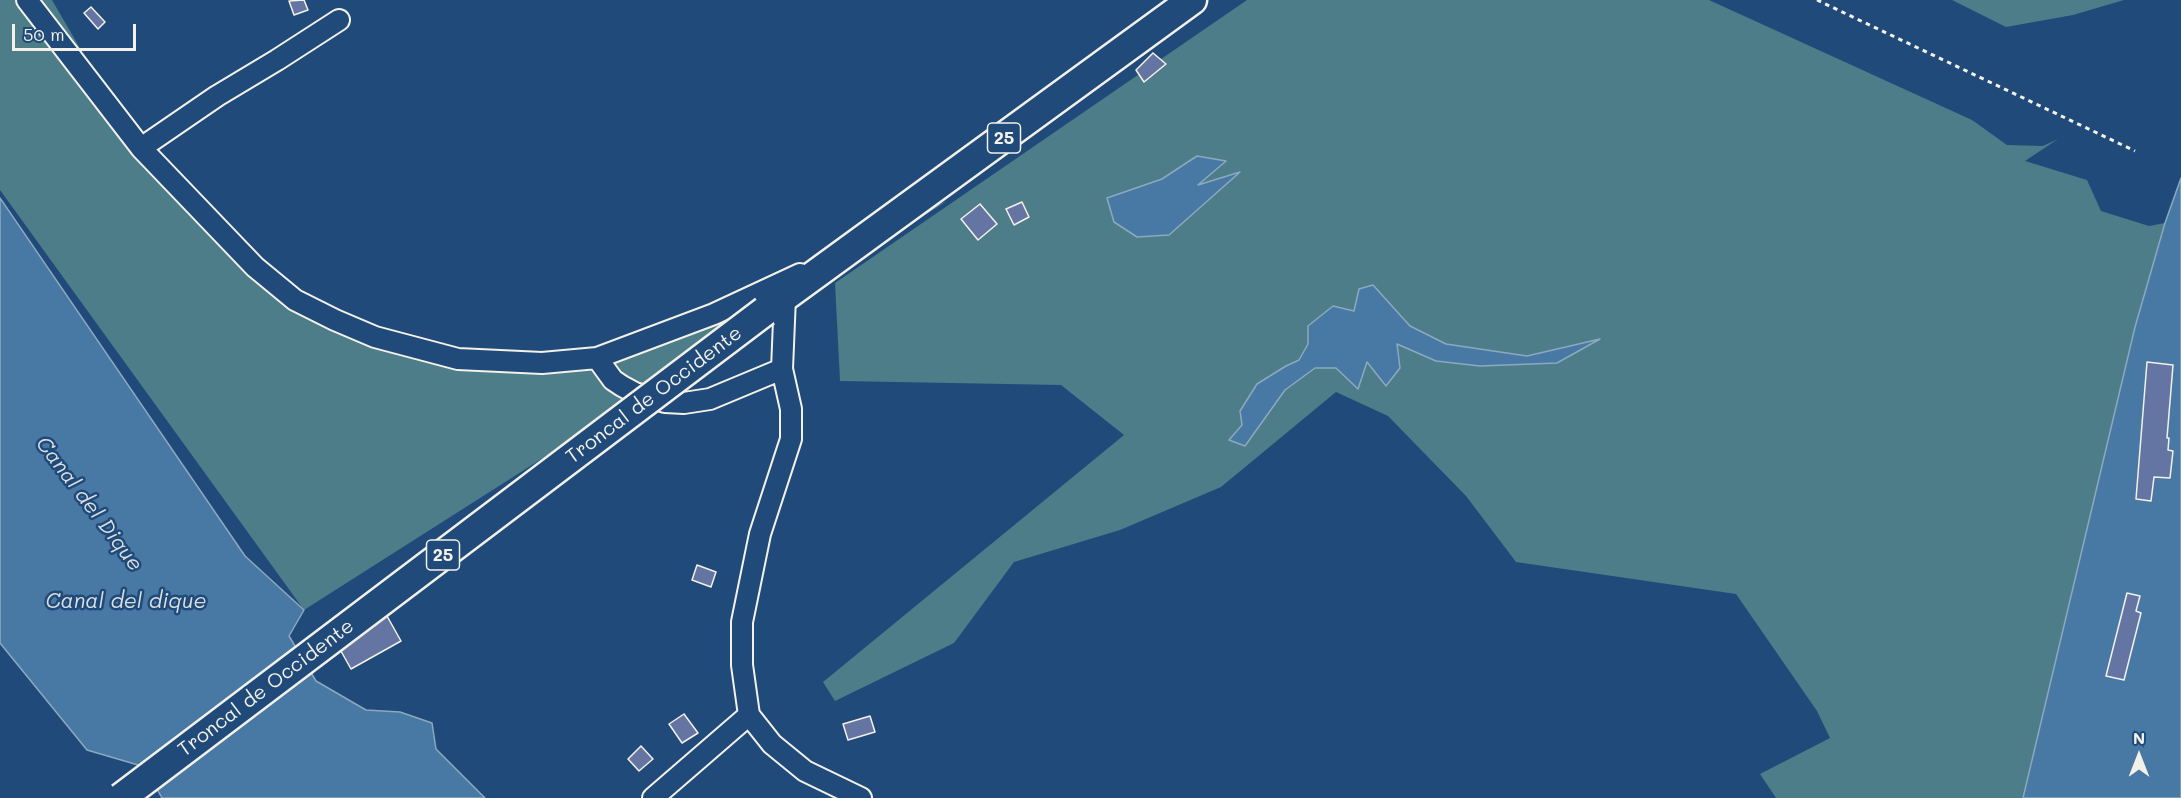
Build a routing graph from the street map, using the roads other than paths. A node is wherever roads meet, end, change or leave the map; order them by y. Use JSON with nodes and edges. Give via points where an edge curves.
{"nodes":[{"id":1,"x":27,"y":0,"type":"edge"},
{"id":2,"x":1192,"y":0,"type":"edge"},
{"id":3,"x":339,"y":20,"type":"dead end"},
{"id":4,"x":141,"y":148,"type":"junction"},
{"id":5,"x":817,"y":276,"type":"junction"},
{"id":6,"x":775,"y":304,"type":"junction"},
{"id":7,"x":597,"y":358,"type":"junction"},
{"id":8,"x":782,"y":369,"type":"junction"},
{"id":9,"x":749,"y":715,"type":"junction"},
{"id":10,"x":121,"y":798,"type":"edge"},
{"id":11,"x":653,"y":798,"type":"edge"},
{"id":12,"x":861,"y":798,"type":"edge"}],
"edges":[{"from":1,"to":4,"type":"street"},
{"from":2,"to":5,"type":"highway","name":"Troncal de Occidente","number":"25"},
{"from":3,"to":4,"type":"street"},
{"from":4,"to":7,"type":"street","via":[[255,267],[296,300],[335,320],[375,337],[458,359],[542,363]]},
{"from":5,"to":6,"type":"highway","name":"Troncal de Occidente","number":"25"},
{"from":5,"to":7,"type":"street","via":[[802,273],[714,314]]},
{"from":6,"to":8,"type":"street"},
{"from":6,"to":10,"type":"highway","name":"Troncal de Occidente","number":"25","bridge":true},
{"from":7,"to":8,"type":"street","via":[[622,386],[665,402],[710,399]]},
{"from":8,"to":9,"type":"street","via":[[791,409],[791,439],[760,534],[742,622],[742,665]]},
{"from":9,"to":11,"type":"street"},
{"from":9,"to":12,"type":"street","via":[[772,744],[805,771]]}]}
